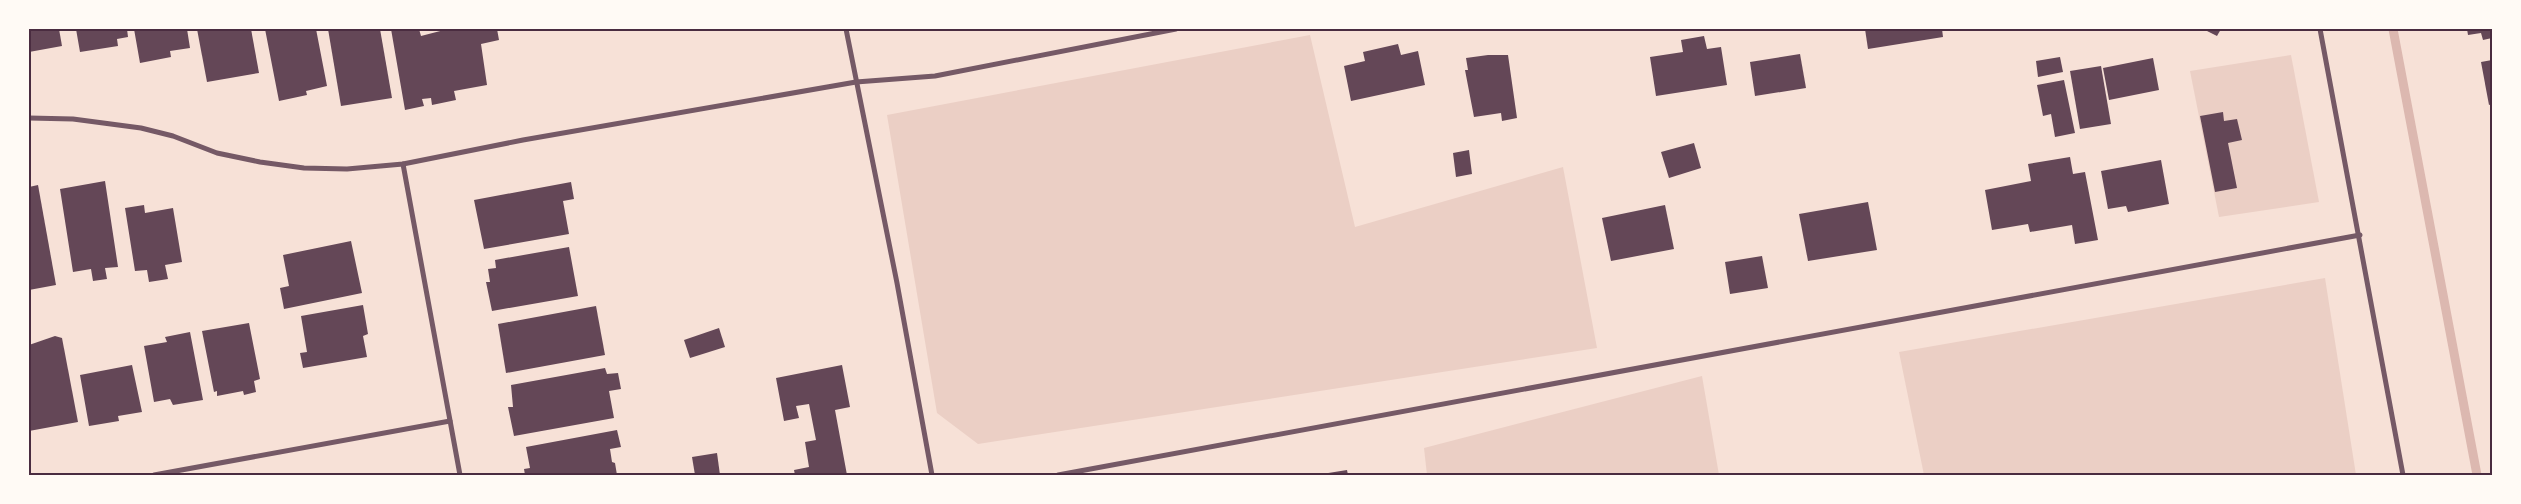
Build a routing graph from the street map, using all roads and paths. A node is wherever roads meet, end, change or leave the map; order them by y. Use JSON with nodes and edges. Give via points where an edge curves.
{"nodes":[{"id":1,"x":846,"y":29,"type":"edge"},
{"id":2,"x":1176,"y":29,"type":"edge"},
{"id":3,"x":2320,"y":29,"type":"edge"},
{"id":4,"x":856,"y":82,"type":"junction"},
{"id":5,"x":29,"y":118,"type":"edge"},
{"id":6,"x":403,"y":164,"type":"junction"},
{"id":7,"x":2360,"y":235,"type":"junction"},
{"id":8,"x":450,"y":421,"type":"junction"},
{"id":9,"x":154,"y":475,"type":"edge"},
{"id":10,"x":460,"y":475,"type":"edge"},
{"id":11,"x":932,"y":475,"type":"edge"},
{"id":12,"x":1058,"y":475,"type":"edge"},
{"id":13,"x":2403,"y":475,"type":"edge"}],
"edges":[{"from":1,"to":4,"type":"street"},
{"from":2,"to":4,"type":"street","via":[[935,76]]},
{"from":3,"to":7,"type":"street"},
{"from":4,"to":6,"type":"street","via":[[514,141]]},
{"from":4,"to":11,"type":"street"},
{"from":5,"to":6,"type":"street","via":[[73,119],[141,128],[217,152],[304,168],[347,169]]},
{"from":6,"to":8,"type":"street"},
{"from":7,"to":12,"type":"street"},
{"from":7,"to":13,"type":"street"},
{"from":8,"to":9,"type":"street"},
{"from":8,"to":10,"type":"street"}]}
